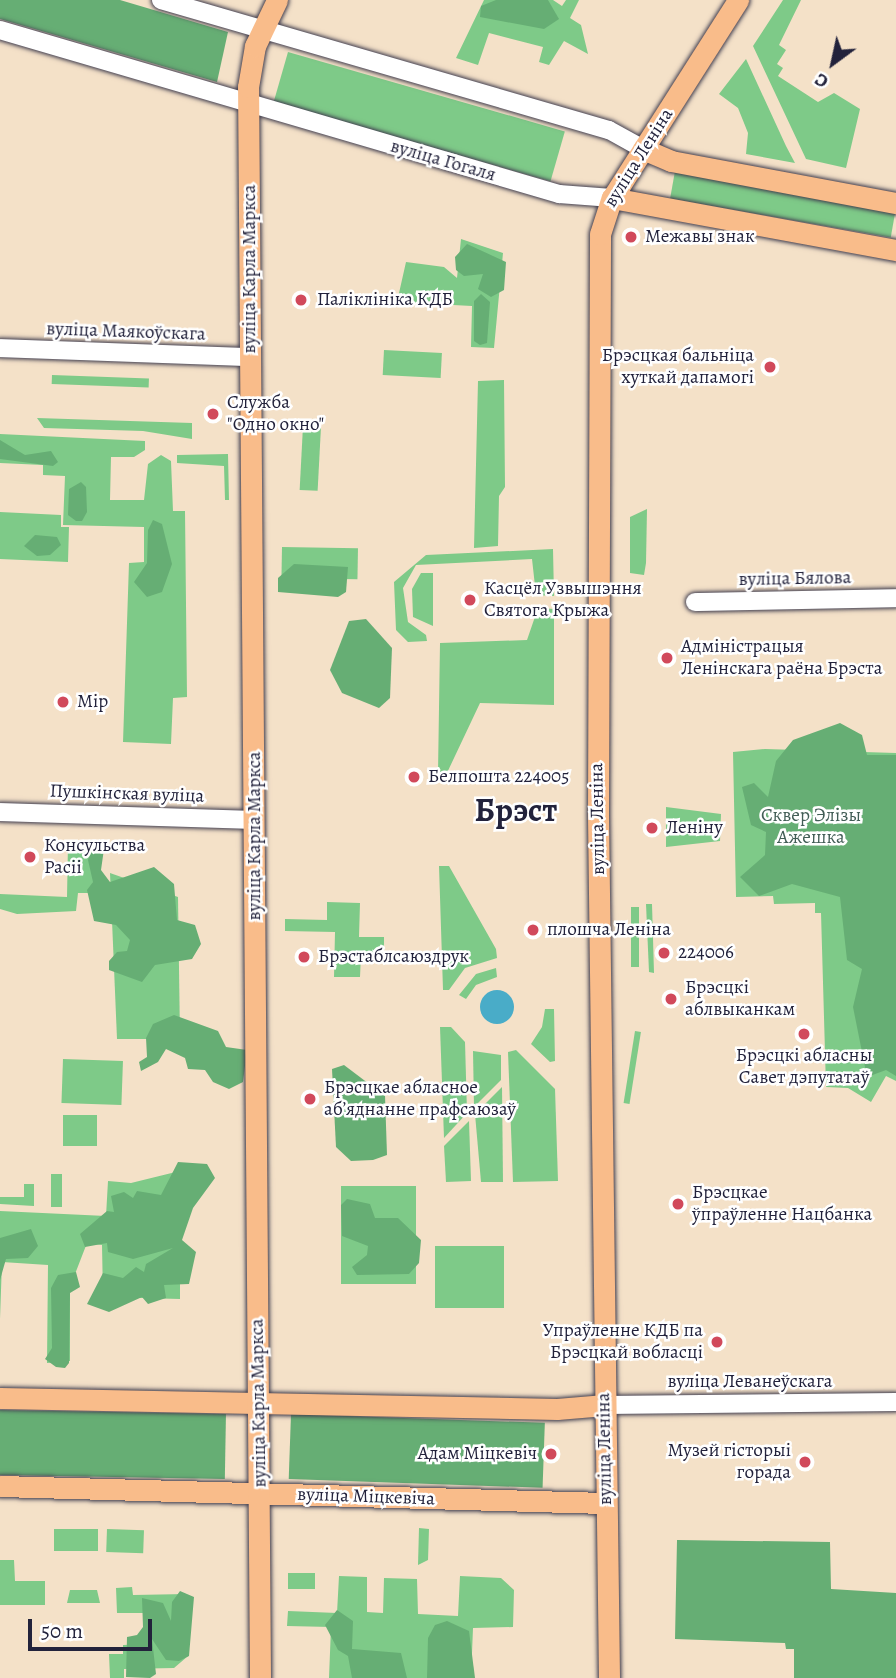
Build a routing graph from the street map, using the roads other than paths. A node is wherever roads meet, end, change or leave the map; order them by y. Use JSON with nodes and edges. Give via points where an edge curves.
{"nodes":[{"id":1,"x":161,"y":0,"type":"edge"},
{"id":2,"x":277,"y":0,"type":"edge"},
{"id":3,"x":738,"y":0,"type":"edge"},
{"id":4,"x":261,"y":29,"type":"junction"},
{"id":5,"x":0,"y":30,"type":"edge"},
{"id":6,"x":249,"y":104,"type":"junction"},
{"id":7,"x":643,"y":149,"type":"junction"},
{"id":8,"x":612,"y":198,"type":"junction"},
{"id":9,"x":896,"y":203,"type":"edge"},
{"id":10,"x":896,"y":250,"type":"edge"},
{"id":11,"x":0,"y":348,"type":"edge"},
{"id":12,"x":250,"y":357,"type":"junction"},
{"id":13,"x":896,"y":598,"type":"edge"},
{"id":14,"x":695,"y":602,"type":"dead end"},
{"id":15,"x":0,"y":812,"type":"edge"},
{"id":16,"x":254,"y":820,"type":"junction"},
{"id":17,"x":0,"y":1398,"type":"edge"},
{"id":18,"x":259,"y":1401,"type":"junction"},
{"id":19,"x":896,"y":1402,"type":"edge"},
{"id":20,"x":605,"y":1405,"type":"junction"},
{"id":21,"x":0,"y":1486,"type":"edge"},
{"id":22,"x":260,"y":1492,"type":"junction"},
{"id":23,"x":606,"y":1503,"type":"junction"},
{"id":24,"x":260,"y":1678,"type":"edge"},
{"id":25,"x":609,"y":1678,"type":"edge"}],
"edges":[{"from":1,"to":4,"type":"street"},
{"from":2,"to":4,"type":"main road","name":"вуліца Карла Маркса"},
{"from":3,"to":7,"type":"main road","name":"вуліца Леніна"},
{"from":4,"to":6,"type":"main road","name":"вуліца Карла Маркса","via":[[250,65]]},
{"from":4,"to":7,"type":"street","via":[[609,130]]},
{"from":5,"to":6,"type":"street","name":"вуліца Гогаля"},
{"from":6,"to":8,"type":"street","name":"вуліца Гогаля","via":[[559,194]]},
{"from":6,"to":12,"type":"main road","name":"вуліца Карла Маркса"},
{"from":7,"to":8,"type":"main road","name":"вуліца Леніна"},
{"from":7,"to":9,"type":"main road","via":[[671,161]]},
{"from":8,"to":10,"type":"main road","name":"вуліца Гогаля"},
{"from":8,"to":20,"type":"main road","name":"вуліца Леніна","via":[[600,234],[597,364]]},
{"from":11,"to":12,"type":"street","name":"вуліца Маякоўскага"},
{"from":12,"to":16,"type":"main road","name":"вуліца Карла Маркса"},
{"from":13,"to":14,"type":"street","name":"вуліца Бялова"},
{"from":15,"to":16,"type":"street","name":"Пушкінская вуліца"},
{"from":16,"to":18,"type":"main road","name":"вуліца Карла Маркса"},
{"from":17,"to":18,"type":"main road"},
{"from":18,"to":20,"type":"main road","via":[[556,1409]]},
{"from":18,"to":22,"type":"main road","name":"вуліца Карла Маркса"},
{"from":19,"to":20,"type":"street","name":"вуліца Леванеўскага"},
{"from":20,"to":23,"type":"main road","name":"вуліца Леніна"},
{"from":21,"to":22,"type":"main road","name":"вуліца Міцкевіча"},
{"from":22,"to":23,"type":"main road","name":"вуліца Міцкевіча"},
{"from":22,"to":24,"type":"main road","name":"вуліца Карла Маркса"},
{"from":23,"to":25,"type":"main road","name":"вуліца Леніна"}]}
